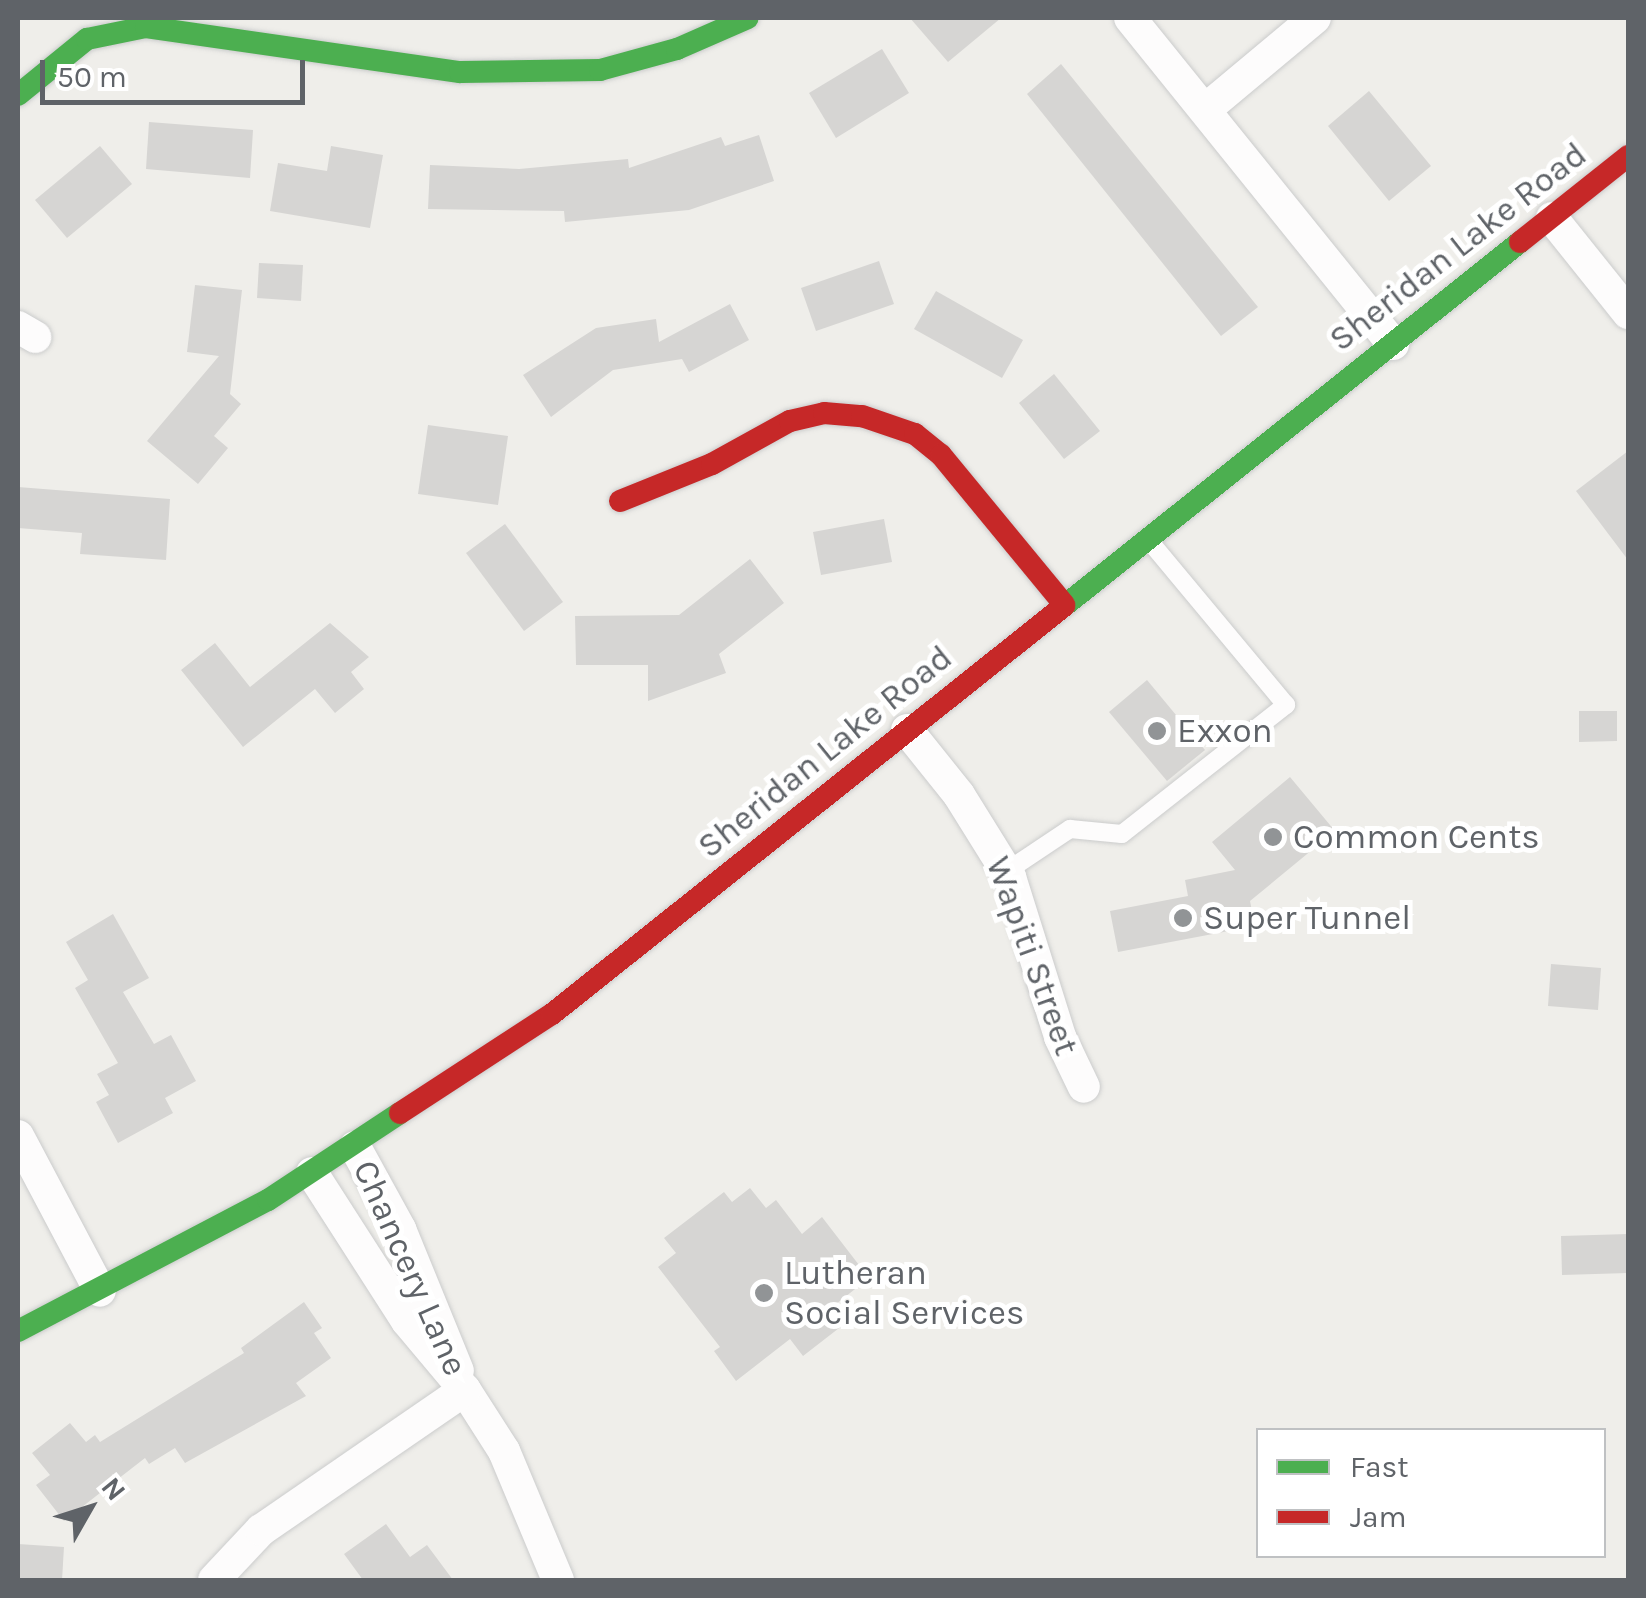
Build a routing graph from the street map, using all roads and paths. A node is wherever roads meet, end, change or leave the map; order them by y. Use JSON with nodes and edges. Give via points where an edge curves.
{"nodes":[{"id":1,"x":748,"y":18,"type":"edge"},
{"id":2,"x":1130,"y":18,"type":"edge"},
{"id":3,"x":1315,"y":18,"type":"edge"},
{"id":4,"x":18,"y":95,"type":"edge"},
{"id":5,"x":1206,"y":109,"type":"junction"},
{"id":6,"x":1628,"y":156,"type":"edge"},
{"id":7,"x":1552,"y":218,"type":"junction"},
{"id":8,"x":1628,"y":313,"type":"edge"},
{"id":9,"x":1393,"y":344,"type":"junction"},
{"id":10,"x":620,"y":500,"type":"dead end"},
{"id":11,"x":1147,"y":538,"type":"junction"},
{"id":12,"x":1064,"y":604,"type":"junction"},
{"id":13,"x":907,"y":730,"type":"junction"},
{"id":14,"x":1006,"y":871,"type":"junction"},
{"id":15,"x":1084,"y":1087,"type":"dead end"},
{"id":16,"x":18,"y":1136,"type":"edge"},
{"id":17,"x":356,"y":1146,"type":"junction"},
{"id":18,"x":312,"y":1173,"type":"junction"},
{"id":19,"x":100,"y":1290,"type":"junction"},
{"id":20,"x":18,"y":1331,"type":"edge"},
{"id":21,"x":464,"y":1390,"type":"junction"},
{"id":22,"x":214,"y":1580,"type":"edge"},
{"id":23,"x":558,"y":1580,"type":"edge"}],
"edges":[{"from":1,"to":4,"type":"main road","via":[[677,49],[600,70],[540,71],[460,72],[146,27],[87,39]]},
{"from":2,"to":5,"type":"street"},
{"from":3,"to":5,"type":"street"},
{"from":5,"to":9,"type":"street"},
{"from":6,"to":7,"type":"main road","name":"Sheridan Lake Road"},
{"from":7,"to":8,"type":"street"},
{"from":7,"to":9,"type":"main road","name":"Sheridan Lake Road"},
{"from":9,"to":11,"type":"main road","name":"Sheridan Lake Road"},
{"from":10,"to":12,"type":"main road","via":[[804,416],[838,412],[878,420],[915,434],[941,456]]},
{"from":11,"to":12,"type":"main road","name":"Sheridan Lake Road"},
{"from":11,"to":14,"type":"lane","via":[[1286,705],[1122,834],[1070,829]]},
{"from":12,"to":13,"type":"main road","name":"Sheridan Lake Road"},
{"from":13,"to":14,"type":"street","name":"Wapiti Street","via":[[959,795]]},
{"from":13,"to":17,"type":"main road","name":"Sheridan Lake Road","via":[[552,1014]]},
{"from":14,"to":15,"type":"street","name":"Wapiti Street","via":[[1060,1037]]},
{"from":16,"to":19,"type":"street"},
{"from":17,"to":18,"type":"main road","name":"Sheridan Lake Road"},
{"from":17,"to":21,"type":"street","name":"Chancery Lane","via":[[400,1229]]},
{"from":18,"to":19,"type":"main road","name":"Sheridan Lake Road"},
{"from":18,"to":21,"type":"street","name":"Chancery Lane","via":[[407,1321]]},
{"from":19,"to":20,"type":"main road","name":"Sheridan Lake Road"},
{"from":21,"to":22,"type":"street","via":[[261,1530]]},
{"from":21,"to":23,"type":"street","name":"Chancery Lane","via":[[527,1493]]}]}
